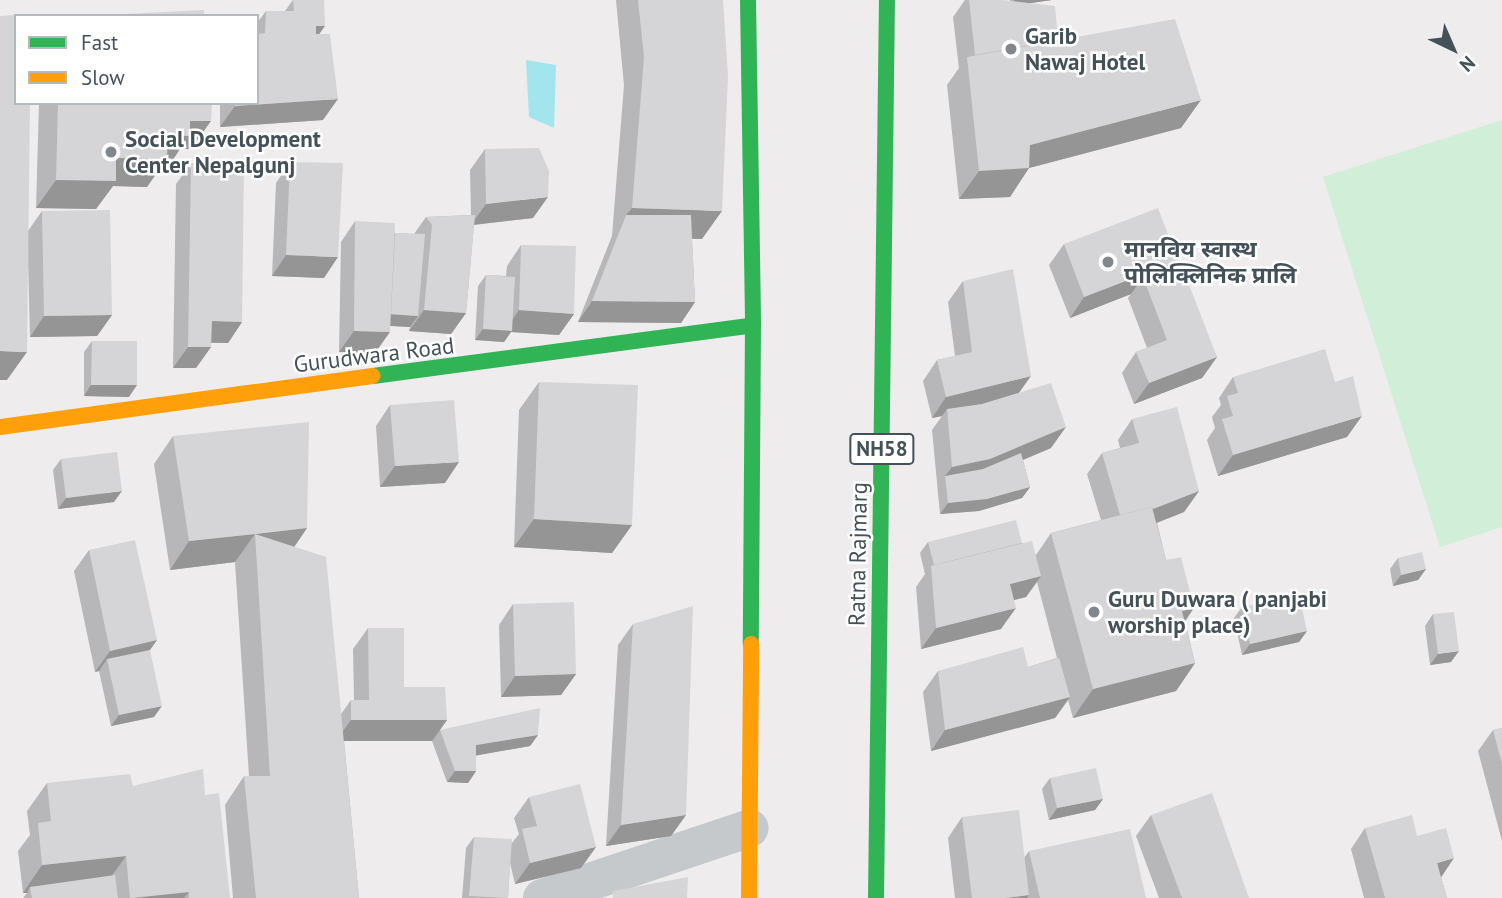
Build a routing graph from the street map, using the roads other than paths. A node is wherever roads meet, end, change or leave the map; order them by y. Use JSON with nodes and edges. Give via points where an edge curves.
{"nodes":[{"id":1,"x":748,"y":0,"type":"edge"},
{"id":2,"x":887,"y":0,"type":"edge"},
{"id":3,"x":752,"y":325,"type":"junction"},
{"id":4,"x":0,"y":427,"type":"edge"},
{"id":5,"x":750,"y":828,"type":"junction"},
{"id":6,"x":542,"y":898,"type":"edge"},
{"id":7,"x":749,"y":898,"type":"edge"},
{"id":8,"x":876,"y":898,"type":"edge"}],
"edges":[{"from":1,"to":3,"type":"main road"},
{"from":2,"to":8,"type":"main road","name":"Ratna Rajmarg","number":"NH58"},
{"from":3,"to":4,"type":"main road","name":"Gurudwara Road"},
{"from":3,"to":5,"type":"main road"},
{"from":5,"to":6,"type":"street"},
{"from":5,"to":7,"type":"main road"}]}
